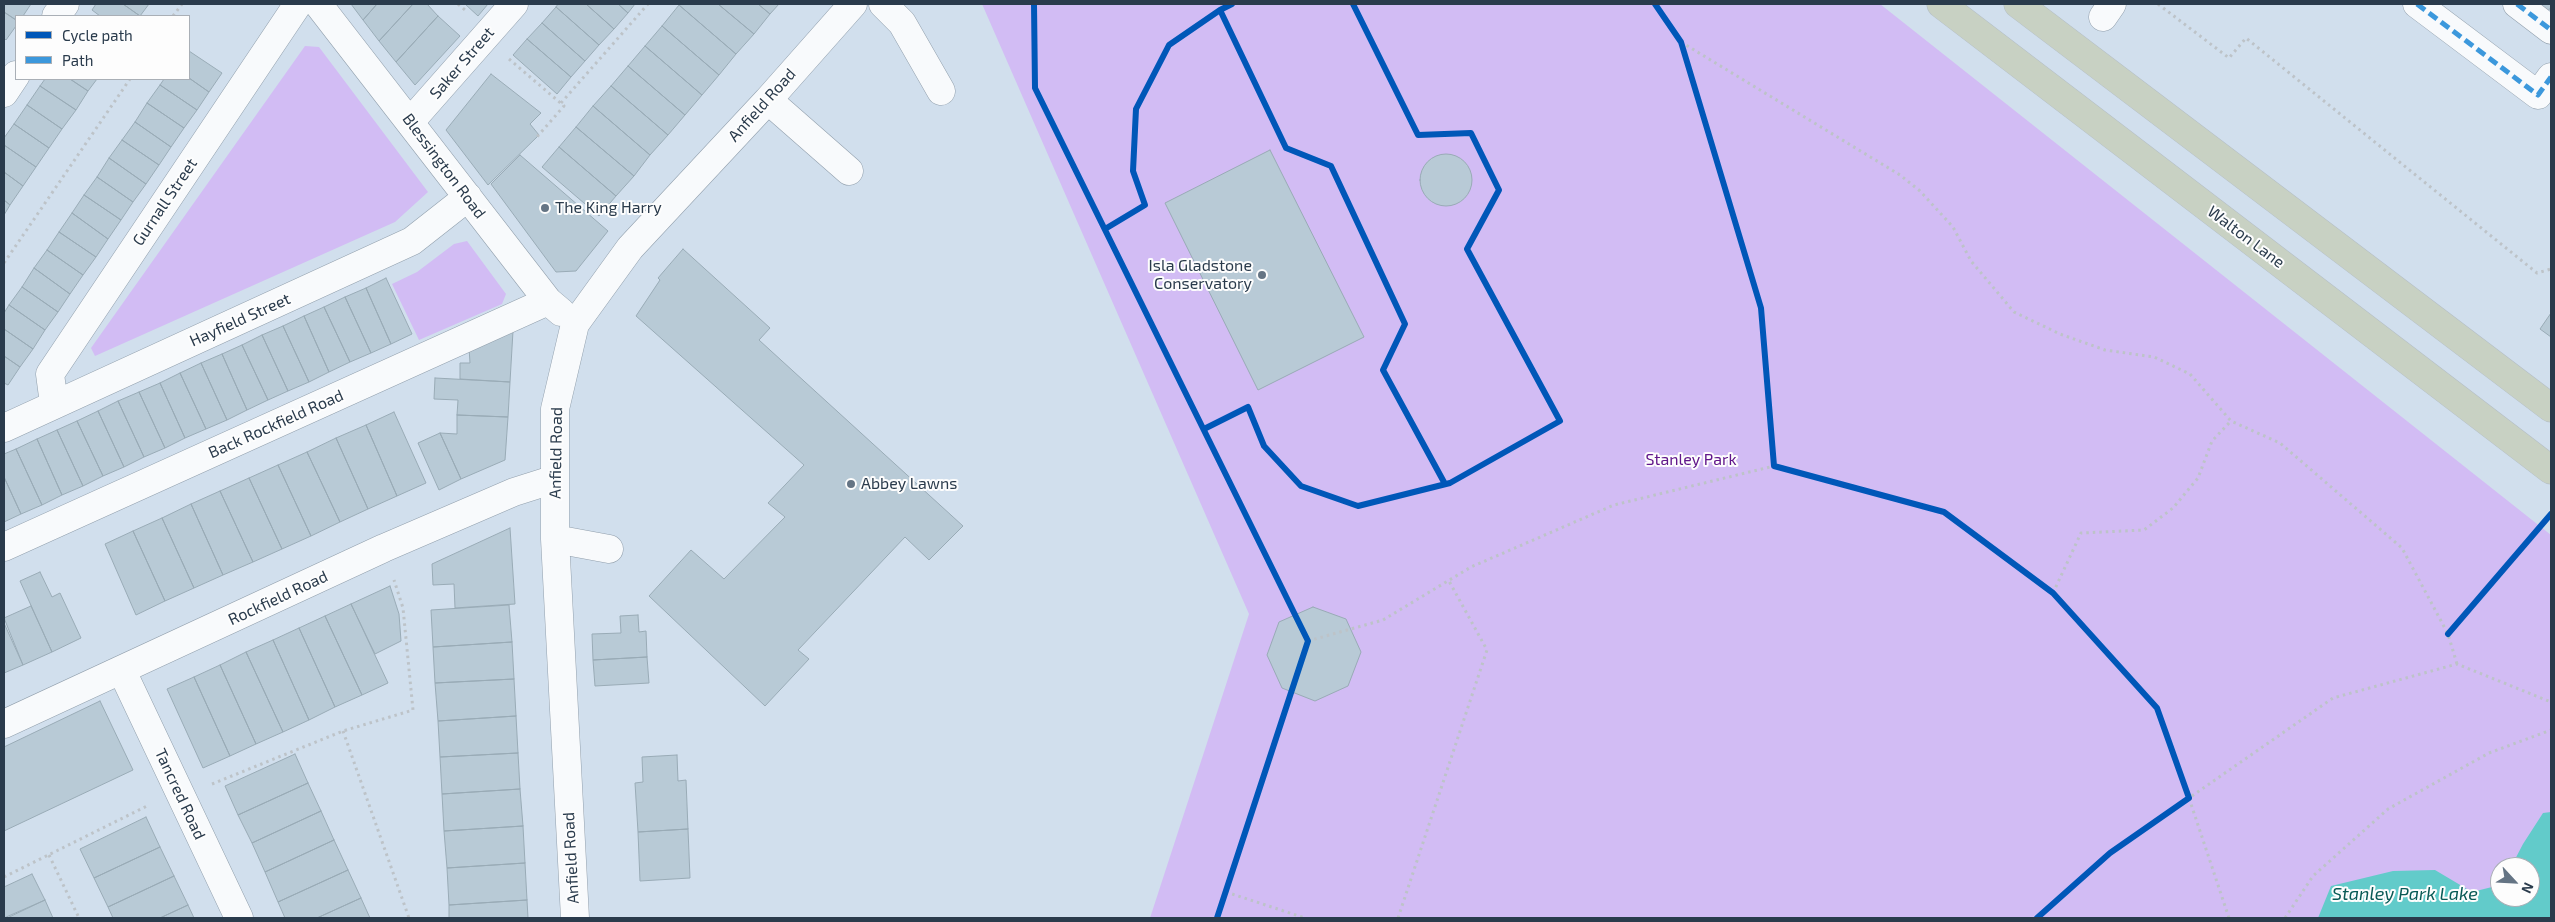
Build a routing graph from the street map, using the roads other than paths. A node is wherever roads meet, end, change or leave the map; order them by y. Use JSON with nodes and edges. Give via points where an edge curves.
{"nodes":[{"id":1,"x":65,"y":4,"type":"edge"},
{"id":2,"x":298,"y":4,"type":"edge"},
{"id":3,"x":318,"y":4,"type":"edge"},
{"id":4,"x":514,"y":4,"type":"edge"},
{"id":5,"x":853,"y":4,"type":"edge"},
{"id":6,"x":884,"y":4,"type":"edge"},
{"id":7,"x":1940,"y":4,"type":"edge"},
{"id":8,"x":2018,"y":4,"type":"edge"},
{"id":9,"x":2417,"y":4,"type":"edge"},
{"id":10,"x":2517,"y":4,"type":"edge"},
{"id":11,"x":57,"y":15,"type":"edge"},
{"id":12,"x":2551,"y":30,"type":"edge"},
{"id":13,"x":15,"y":76,"type":"edge"},
{"id":14,"x":2551,"y":77,"type":"edge"},
{"id":15,"x":941,"y":91,"type":"dead end"},
{"id":16,"x":4,"y":93,"type":"edge"},
{"id":17,"x":768,"y":100,"type":"junction"},
{"id":18,"x":410,"y":122,"type":"junction"},
{"id":19,"x":849,"y":171,"type":"dead end"},
{"id":20,"x":468,"y":198,"type":"junction"},
{"id":21,"x":548,"y":301,"type":"junction"},
{"id":22,"x":575,"y":324,"type":"junction"},
{"id":23,"x":54,"y":404,"type":"junction"},
{"id":24,"x":2551,"y":408,"type":"edge"},
{"id":25,"x":4,"y":428,"type":"edge"},
{"id":26,"x":2551,"y":470,"type":"edge"},
{"id":27,"x":555,"y":479,"type":"junction"},
{"id":28,"x":555,"y":539,"type":"junction"},
{"id":29,"x":4,"y":547,"type":"edge"},
{"id":30,"x":609,"y":549,"type":"dead end"},
{"id":31,"x":122,"y":671,"type":"junction"},
{"id":32,"x":4,"y":724,"type":"edge"},
{"id":33,"x":238,"y":918,"type":"edge"},
{"id":34,"x":575,"y":918,"type":"edge"}],
"edges":[{"from":1,"to":11,"type":"street"},
{"from":2,"to":23,"type":"street","name":"Gurnall Street","via":[[50,374]]},
{"from":3,"to":18,"type":"street","name":"Blessington Road"},
{"from":4,"to":18,"type":"street","name":"Saker Street"},
{"from":5,"to":17,"type":"street","name":"Anfield Road"},
{"from":6,"to":15,"type":"street","via":[[902,23]]},
{"from":7,"to":26,"type":"highway","name":"Walton Lane"},
{"from":8,"to":24,"type":"highway"},
{"from":9,"to":14,"type":"street","via":[[2538,95]]},
{"from":10,"to":12,"type":"street"},
{"from":13,"to":16,"type":"street"},
{"from":17,"to":19,"type":"street"},
{"from":17,"to":22,"type":"street","name":"Anfield Road","via":[[630,248]]},
{"from":18,"to":20,"type":"street","name":"Blessington Road"},
{"from":20,"to":21,"type":"street","name":"Blessington Road"},
{"from":20,"to":23,"type":"street","name":"Hayfield Street","via":[[412,241]]},
{"from":21,"to":22,"type":"street","name":"Blessington Road"},
{"from":21,"to":29,"type":"street","name":"Back Rockfield Road"},
{"from":22,"to":27,"type":"street","name":"Anfield Road","via":[[555,409]]},
{"from":23,"to":25,"type":"street","name":"Hayfield Street"},
{"from":27,"to":28,"type":"street","name":"Anfield Road"},
{"from":27,"to":31,"type":"street","name":"Rockfield Road","via":[[514,492],[384,548]]},
{"from":28,"to":30,"type":"street"},
{"from":28,"to":34,"type":"street","name":"Anfield Road"},
{"from":31,"to":32,"type":"street","name":"Rockfield Road"},
{"from":31,"to":33,"type":"street","name":"Tancred Road"}]}
